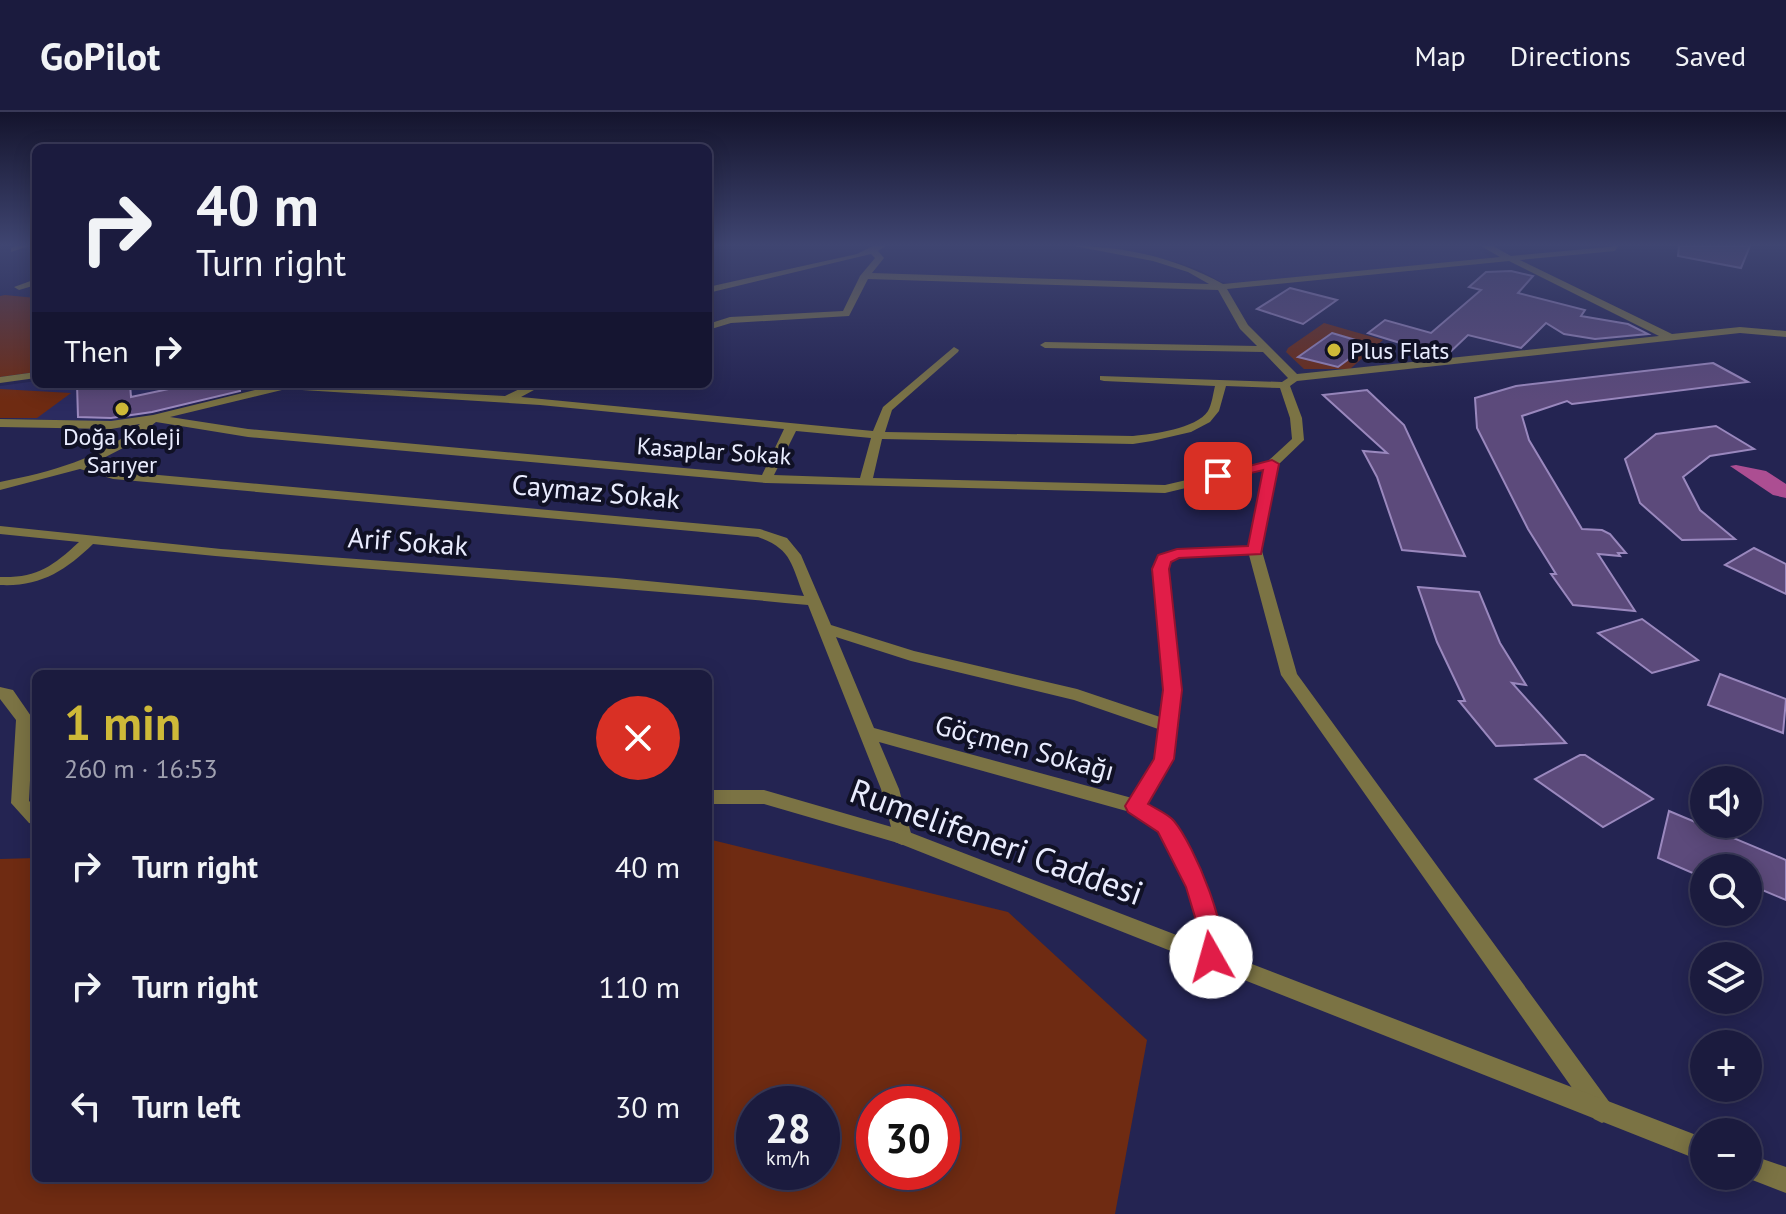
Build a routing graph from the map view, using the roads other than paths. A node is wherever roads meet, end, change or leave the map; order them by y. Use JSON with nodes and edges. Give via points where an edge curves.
{"nodes":[{"id":1,"x":854,"y":297,"type":"edge"},
{"id":2,"x":1227,"y":297,"type":"edge"},
{"id":3,"x":1589,"y":297,"type":"edge"},
{"id":4,"x":712,"y":326,"type":"edge"},
{"id":5,"x":1786,"y":334,"type":"edge"},
{"id":6,"x":1670,"y":337,"type":"junction"},
{"id":7,"x":1045,"y":345,"type":"dead end"},
{"id":8,"x":1266,"y":349,"type":"junction"},
{"id":9,"x":954,"y":350,"type":"dead end"},
{"id":10,"x":32,"y":376,"type":"edge"},
{"id":11,"x":1104,"y":378,"type":"dead end"},
{"id":12,"x":0,"y":380,"type":"edge"},
{"id":13,"x":1289,"y":382,"type":"junction"},
{"id":14,"x":1221,"y":383,"type":"junction"},
{"id":15,"x":278,"y":388,"type":"edge"},
{"id":16,"x":330,"y":388,"type":"edge"},
{"id":17,"x":531,"y":388,"type":"edge"},
{"id":18,"x":506,"y":401,"type":"junction"},
{"id":19,"x":153,"y":418,"type":"junction"},
{"id":20,"x":0,"y":423,"type":"edge"},
{"id":21,"x":791,"y":428,"type":"junction"},
{"id":22,"x":878,"y":435,"type":"junction"},
{"id":23,"x":1272,"y":464,"type":"junction"},
{"id":24,"x":84,"y":466,"type":"junction"},
{"id":25,"x":766,"y":479,"type":"junction"},
{"id":26,"x":866,"y":481,"type":"junction"},
{"id":27,"x":0,"y":486,"type":"edge"},
{"id":28,"x":0,"y":530,"type":"edge"},
{"id":29,"x":91,"y":538,"type":"junction"},
{"id":30,"x":1255,"y":551,"type":"junction"},
{"id":31,"x":0,"y":581,"type":"edge"},
{"id":32,"x":812,"y":601,"type":"junction"},
{"id":33,"x":825,"y":628,"type":"junction"},
{"id":34,"x":0,"y":693,"type":"edge"},
{"id":35,"x":1168,"y":726,"type":"junction"},
{"id":36,"x":867,"y":732,"type":"junction"},
{"id":37,"x":712,"y":797,"type":"edge"},
{"id":38,"x":1136,"y":806,"type":"junction"},
{"id":39,"x":32,"y":814,"type":"edge"},
{"id":40,"x":902,"y":837,"type":"junction"},
{"id":41,"x":1211,"y":957,"type":"junction"},
{"id":42,"x":1603,"y":1112,"type":"junction"},
{"id":43,"x":1690,"y":1145,"type":"edge"},
{"id":44,"x":1762,"y":1171,"type":"edge"},
{"id":45,"x":1786,"y":1180,"type":"edge"}],
"edges":[{"from":1,"to":4,"type":"street","via":[[846,314],[730,320]]},
{"from":2,"to":8,"type":"street","via":[[1244,327]]},
{"from":3,"to":6,"type":"street"},
{"from":5,"to":6,"type":"street","via":[[1740,330]]},
{"from":6,"to":13,"type":"street"},
{"from":7,"to":8,"type":"street"},
{"from":8,"to":13,"type":"street"},
{"from":9,"to":22,"type":"street","via":[[887,409]]},
{"from":10,"to":12,"type":"street"},
{"from":11,"to":14,"type":"street"},
{"from":13,"to":14,"type":"street"},
{"from":13,"to":23,"type":"street","via":[[1298,440]]},
{"from":14,"to":22,"type":"street","via":[[1212,414],[1165,436],[1133,440]]},
{"from":15,"to":19,"type":"street"},
{"from":16,"to":18,"type":"street"},
{"from":17,"to":18,"type":"street"},
{"from":18,"to":21,"type":"street"},
{"from":19,"to":20,"type":"street","via":[[111,425]]},
{"from":19,"to":24,"type":"street","via":[[137,435]]},
{"from":19,"to":25,"type":"street","name":"Kasaplar Sokak","via":[[248,433]]},
{"from":21,"to":22,"type":"street"},
{"from":21,"to":25,"type":"street"},
{"from":22,"to":26,"type":"street"},
{"from":23,"to":26,"type":"street","name":"Kasaplar Sokak","via":[[1165,489]]},
{"from":23,"to":30,"type":"street"},
{"from":24,"to":27,"type":"street"},
{"from":24,"to":32,"type":"street","name":"Caymaz Sokak","via":[[113,475],[760,533],[782,541],[796,558]]},
{"from":25,"to":26,"type":"street","name":"Kasaplar Sokak"},
{"from":28,"to":29,"type":"street","name":"Arif Sokak"},
{"from":29,"to":31,"type":"street","via":[[50,574]]},
{"from":29,"to":32,"type":"street","name":"Arif Sokak"},
{"from":30,"to":35,"type":"street","via":[[1164,559],[1172,690]]},
{"from":30,"to":42,"type":"street","via":[[1289,675]]},
{"from":32,"to":33,"type":"street","name":"Caymaz Sokak"},
{"from":33,"to":35,"type":"street","via":[[911,656],[1077,695]]},
{"from":33,"to":36,"type":"street","name":"Caymaz Sokak"},
{"from":34,"to":39,"type":"street","via":[[7,694],[25,719],[20,803]]},
{"from":35,"to":38,"type":"street","via":[[1164,759]]},
{"from":36,"to":38,"type":"street","name":"Göçmen Sokağı"},
{"from":36,"to":40,"type":"street","name":"Caymaz Sokak"},
{"from":37,"to":40,"type":"street","name":"Rumelifeneri Caddesi","via":[[764,797]]},
{"from":38,"to":41,"type":"street","name":"Göçmen Sokağı","via":[[1166,826],[1197,886]]},
{"from":40,"to":41,"type":"street","name":"Rumelifeneri Caddesi"},
{"from":41,"to":42,"type":"street","name":"Rumelifeneri Caddesi"},
{"from":42,"to":43,"type":"street","name":"Rumelifeneri Caddesi"},
{"from":44,"to":45,"type":"street"}]}
